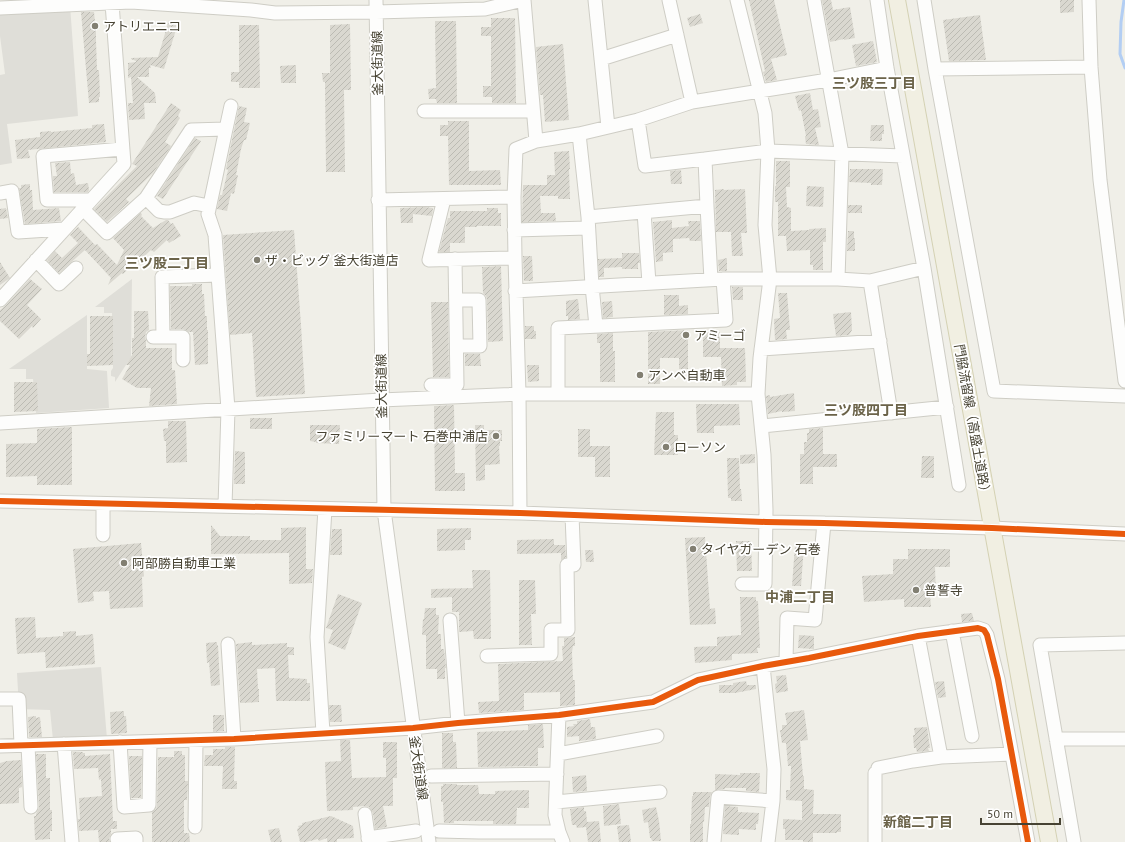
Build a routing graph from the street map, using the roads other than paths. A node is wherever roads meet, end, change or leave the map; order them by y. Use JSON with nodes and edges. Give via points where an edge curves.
{"nodes":[{"id":1,"x":523,"y":0,"type":"edge"},
{"id":2,"x":595,"y":0,"type":"edge"},
{"id":3,"x":669,"y":0,"type":"edge"},
{"id":4,"x":738,"y":0,"type":"edge"},
{"id":5,"x":814,"y":0,"type":"edge"},
{"id":6,"x":877,"y":0,"type":"edge"},
{"id":7,"x":897,"y":0,"type":"edge"},
{"id":8,"x":924,"y":0,"type":"edge"},
{"id":9,"x":1089,"y":0,"type":"edge"},
{"id":10,"x":152,"y":2,"type":"edge"},
{"id":11,"x":112,"y":3,"type":"junction"},
{"id":12,"x":15,"y":4,"type":"edge"},
{"id":13,"x":485,"y":4,"type":"edge"},
{"id":14,"x":321,"y":6,"type":"edge"},
{"id":15,"x":376,"y":6,"type":"edge"},
{"id":16,"x":429,"y":6,"type":"edge"},
{"id":17,"x":0,"y":8,"type":"edge"},
{"id":18,"x":677,"y":35,"type":"junction"},
{"id":19,"x":601,"y":59,"type":"junction"},
{"id":20,"x":1091,"y":67,"type":"junction"},
{"id":21,"x":887,"y":68,"type":"junction"},
{"id":22,"x":935,"y":69,"type":"junction"},
{"id":23,"x":828,"y":80,"type":"junction"},
{"id":24,"x":760,"y":91,"type":"junction"},
{"id":25,"x":692,"y":102,"type":"junction"},
{"id":26,"x":231,"y":106,"type":"dead end"},
{"id":27,"x":424,"y":111,"type":"dead end"},
{"id":28,"x":533,"y":111,"type":"junction"},
{"id":29,"x":638,"y":120,"type":"junction"},
{"id":30,"x":608,"y":127,"type":"junction"},
{"id":31,"x":226,"y":130,"type":"junction"},
{"id":32,"x":579,"y":134,"type":"junction"},
{"id":33,"x":536,"y":141,"type":"junction"},
{"id":34,"x":122,"y":149,"type":"junction"},
{"id":35,"x":768,"y":151,"type":"junction"},
{"id":36,"x":842,"y":154,"type":"junction"},
{"id":37,"x":903,"y":156,"type":"junction"},
{"id":38,"x":705,"y":159,"type":"junction"},
{"id":39,"x":0,"y":193,"type":"edge"},
{"id":40,"x":514,"y":197,"type":"junction"},
{"id":41,"x":146,"y":198,"type":"junction"},
{"id":42,"x":444,"y":199,"type":"junction"},
{"id":43,"x":378,"y":200,"type":"junction"},
{"id":44,"x":87,"y":205,"type":"junction"},
{"id":45,"x":210,"y":206,"type":"junction"},
{"id":46,"x":707,"y":206,"type":"junction"},
{"id":47,"x":644,"y":212,"type":"junction"},
{"id":48,"x":588,"y":223,"type":"junction"},
{"id":49,"x":64,"y":229,"type":"junction"},
{"id":50,"x":514,"y":230,"type":"junction"},
{"id":51,"x":515,"y":258,"type":"junction"},
{"id":52,"x":455,"y":259,"type":"junction"},
{"id":53,"x":36,"y":260,"type":"junction"},
{"id":54,"x":76,"y":268,"type":"dead end"},
{"id":55,"x":924,"y":268,"type":"junction"},
{"id":56,"x":218,"y":275,"type":"junction"},
{"id":57,"x":770,"y":279,"type":"junction"},
{"id":58,"x":838,"y":279,"type":"junction"},
{"id":59,"x":717,"y":280,"type":"junction"},
{"id":60,"x":870,"y":281,"type":"junction"},
{"id":61,"x":649,"y":283,"type":"junction"},
{"id":62,"x":592,"y":286,"type":"junction"},
{"id":63,"x":515,"y":291,"type":"junction"},
{"id":64,"x":0,"y":300,"type":"edge"},
{"id":65,"x":456,"y":300,"type":"junction"},
{"id":66,"x":596,"y":326,"type":"junction"},
{"id":67,"x":880,"y":341,"type":"junction"},
{"id":68,"x":456,"y":346,"type":"junction"},
{"id":69,"x":761,"y":349,"type":"junction"},
{"id":70,"x":183,"y":360,"type":"dead end"},
{"id":71,"x":1125,"y":381,"type":"edge"},
{"id":72,"x":431,"y":385,"type":"dead end"},
{"id":73,"x":519,"y":394,"type":"junction"},
{"id":74,"x":558,"y":394,"type":"junction"},
{"id":75,"x":758,"y":394,"type":"junction"},
{"id":76,"x":1125,"y":396,"type":"edge"},
{"id":77,"x":382,"y":400,"type":"junction"},
{"id":78,"x":947,"y":407,"type":"junction"},
{"id":79,"x":228,"y":409,"type":"junction"},
{"id":80,"x":891,"y":413,"type":"junction"},
{"id":81,"x":0,"y":423,"type":"edge"},
{"id":82,"x":762,"y":426,"type":"junction"},
{"id":83,"x":959,"y":485,"type":"dead end"},
{"id":84,"x":0,"y":501,"type":"edge"},
{"id":85,"x":103,"y":504,"type":"junction"},
{"id":86,"x":225,"y":506,"type":"junction"},
{"id":87,"x":325,"y":509,"type":"junction"},
{"id":88,"x":384,"y":510,"type":"junction"},
{"id":89,"x":520,"y":513,"type":"junction"},
{"id":90,"x":572,"y":515,"type":"junction"},
{"id":91,"x":766,"y":522,"type":"junction"},
{"id":92,"x":824,"y":523,"type":"junction"},
{"id":93,"x":992,"y":528,"type":"junction"},
{"id":94,"x":1125,"y":534,"type":"edge"},
{"id":95,"x":103,"y":535,"type":"dead end"},
{"id":96,"x":742,"y":584,"type":"dead end"},
{"id":97,"x":450,"y":620,"type":"dead end"},
{"id":98,"x":952,"y":631,"type":"junction"},
{"id":99,"x":918,"y":636,"type":"junction"},
{"id":100,"x":1125,"y":643,"type":"edge"},
{"id":101,"x":228,"y":644,"type":"dead end"},
{"id":102,"x":487,"y":656,"type":"dead end"},
{"id":103,"x":786,"y":662,"type":"junction"},
{"id":104,"x":763,"y":666,"type":"junction"},
{"id":105,"x":0,"y":699,"type":"edge"},
{"id":106,"x":559,"y":715,"type":"junction"},
{"id":107,"x":458,"y":723,"type":"junction"},
{"id":108,"x":413,"y":728,"type":"junction"},
{"id":109,"x":323,"y":733,"type":"junction"},
{"id":110,"x":658,"y":736,"type":"dead end"},
{"id":111,"x":972,"y":736,"type":"dead end"},
{"id":112,"x":234,"y":739,"type":"junction"},
{"id":113,"x":1056,"y":739,"type":"junction"},
{"id":114,"x":1125,"y":739,"type":"edge"},
{"id":115,"x":196,"y":740,"type":"junction"},
{"id":116,"x":120,"y":742,"type":"junction"},
{"id":117,"x":150,"y":742,"type":"junction"},
{"id":118,"x":64,"y":744,"type":"junction"},
{"id":119,"x":24,"y":745,"type":"junction"},
{"id":120,"x":0,"y":746,"type":"edge"},
{"id":121,"x":558,"y":754,"type":"junction"},
{"id":122,"x":1012,"y":754,"type":"junction"},
{"id":123,"x":941,"y":757,"type":"junction"},
{"id":124,"x":557,"y":774,"type":"junction"},
{"id":125,"x":431,"y":776,"type":"dead end"},
{"id":126,"x":660,"y":792,"type":"dead end"},
{"id":127,"x":773,"y":801,"type":"junction"},
{"id":128,"x":556,"y":802,"type":"junction"},
{"id":129,"x":31,"y":807,"type":"dead end"},
{"id":130,"x":365,"y":814,"type":"dead end"},
{"id":131,"x":195,"y":827,"type":"dead end"},
{"id":132,"x":416,"y":831,"type":"dead end"},
{"id":133,"x":439,"y":831,"type":"dead end"},
{"id":134,"x":480,"y":837,"type":"edge"},
{"id":135,"x":561,"y":837,"type":"edge"},
{"id":136,"x":116,"y":839,"type":"dead end"},
{"id":137,"x":369,"y":840,"type":"edge"},
{"id":138,"x":72,"y":842,"type":"edge"},
{"id":139,"x":136,"y":842,"type":"edge"},
{"id":140,"x":429,"y":842,"type":"edge"},
{"id":141,"x":714,"y":842,"type":"edge"},
{"id":142,"x":768,"y":842,"type":"edge"},
{"id":143,"x":875,"y":842,"type":"edge"},
{"id":144,"x":1028,"y":842,"type":"edge"},
{"id":145,"x":1049,"y":842,"type":"edge"},
{"id":146,"x":1074,"y":842,"type":"edge"}],
"edges":[{"from":1,"to":13,"type":"street"},
{"from":1,"to":28,"type":"street"},
{"from":2,"to":19,"type":"street"},
{"from":3,"to":18,"type":"street"},
{"from":4,"to":24,"type":"street"},
{"from":5,"to":23,"type":"street"},
{"from":6,"to":21,"type":"street"},
{"from":7,"to":93,"type":"main road","name":"門脇流留線（高盛土道路）"},
{"from":8,"to":22,"type":"street"},
{"from":9,"to":20,"type":"street"},
{"from":10,"to":11,"type":"street"},
{"from":10,"to":14,"type":"street","via":[[275,13]]},
{"from":11,"to":12,"type":"street"},
{"from":11,"to":34,"type":"street"},
{"from":12,"to":17,"type":"street"},
{"from":13,"to":16,"type":"street"},
{"from":14,"to":15,"type":"street"},
{"from":15,"to":16,"type":"street"},
{"from":15,"to":43,"type":"street","name":"釜大街道線"},
{"from":18,"to":19,"type":"street"},
{"from":18,"to":25,"type":"street"},
{"from":19,"to":30,"type":"street"},
{"from":20,"to":22,"type":"street"},
{"from":20,"to":71,"type":"street","via":[[1100,180]]},
{"from":21,"to":23,"type":"street"},
{"from":21,"to":37,"type":"street"},
{"from":22,"to":76,"type":"street","via":[[994,391]]},
{"from":23,"to":24,"type":"street"},
{"from":23,"to":36,"type":"street"},
{"from":24,"to":25,"type":"street"},
{"from":24,"to":35,"type":"street","via":[[765,112]]},
{"from":25,"to":29,"type":"street"},
{"from":26,"to":31,"type":"street"},
{"from":27,"to":28,"type":"street"},
{"from":28,"to":33,"type":"street"},
{"from":29,"to":30,"type":"street"},
{"from":29,"to":38,"type":"street","via":[[645,166]]},
{"from":30,"to":32,"type":"street"},
{"from":31,"to":41,"type":"street","via":[[191,130]]},
{"from":31,"to":45,"type":"street"},
{"from":32,"to":33,"type":"street"},
{"from":32,"to":48,"type":"street"},
{"from":33,"to":40,"type":"street","via":[[516,149]]},
{"from":34,"to":44,"type":"street","via":[[124,164]]},
{"from":34,"to":44,"type":"street","via":[[43,156],[47,200]]},
{"from":35,"to":36,"type":"street"},
{"from":35,"to":38,"type":"street"},
{"from":35,"to":57,"type":"street","via":[[766,225]]},
{"from":36,"to":37,"type":"street"},
{"from":36,"to":58,"type":"street"},
{"from":37,"to":55,"type":"street"},
{"from":38,"to":46,"type":"street"},
{"from":39,"to":49,"type":"street","via":[[12,191],[18,232]]},
{"from":40,"to":42,"type":"street"},
{"from":40,"to":50,"type":"street"},
{"from":41,"to":44,"type":"street","via":[[107,233]]},
{"from":41,"to":45,"type":"street","via":[[159,211],[165,212],[194,203]]},
{"from":42,"to":43,"type":"street"},
{"from":42,"to":52,"type":"street","via":[[429,260]]},
{"from":43,"to":77,"type":"street","name":"釜大街道線"},
{"from":44,"to":49,"type":"street"},
{"from":45,"to":56,"type":"street","via":[[208,214],[215,235]]},
{"from":46,"to":47,"type":"street"},
{"from":46,"to":59,"type":"street"},
{"from":47,"to":48,"type":"street"},
{"from":47,"to":61,"type":"street"},
{"from":48,"to":50,"type":"street"},
{"from":48,"to":62,"type":"street"},
{"from":49,"to":53,"type":"street"},
{"from":50,"to":51,"type":"street"},
{"from":51,"to":52,"type":"street"},
{"from":51,"to":63,"type":"street"},
{"from":52,"to":65,"type":"street"},
{"from":53,"to":54,"type":"street","via":[[59,284]]},
{"from":53,"to":64,"type":"street"},
{"from":55,"to":60,"type":"street"},
{"from":55,"to":78,"type":"street"},
{"from":56,"to":70,"type":"street","via":[[162,277],[158,337],[183,337]]},
{"from":56,"to":79,"type":"street"},
{"from":57,"to":58,"type":"street"},
{"from":57,"to":59,"type":"street"},
{"from":57,"to":69,"type":"street"},
{"from":58,"to":60,"type":"street"},
{"from":59,"to":61,"type":"street"},
{"from":59,"to":66,"type":"street","via":[[726,320]]},
{"from":60,"to":67,"type":"street"},
{"from":61,"to":62,"type":"street"},
{"from":62,"to":63,"type":"street"},
{"from":62,"to":66,"type":"street"},
{"from":63,"to":73,"type":"street"},
{"from":65,"to":68,"type":"street"},
{"from":65,"to":68,"type":"street","via":[[479,300],[480,346]]},
{"from":66,"to":74,"type":"street","via":[[558,328]]},
{"from":67,"to":69,"type":"street"},
{"from":67,"to":80,"type":"street"},
{"from":68,"to":72,"type":"street","via":[[457,384]]},
{"from":69,"to":75,"type":"street"},
{"from":73,"to":74,"type":"street"},
{"from":73,"to":77,"type":"street"},
{"from":73,"to":89,"type":"street"},
{"from":74,"to":75,"type":"street"},
{"from":75,"to":82,"type":"street"},
{"from":77,"to":79,"type":"street"},
{"from":77,"to":88,"type":"street","name":"釜大街道線"},
{"from":78,"to":80,"type":"street"},
{"from":78,"to":83,"type":"street"},
{"from":79,"to":81,"type":"street"},
{"from":79,"to":86,"type":"street"},
{"from":80,"to":82,"type":"street"},
{"from":82,"to":91,"type":"street"},
{"from":84,"to":85,"type":"street"},
{"from":85,"to":86,"type":"street"},
{"from":85,"to":95,"type":"street"},
{"from":86,"to":87,"type":"street"},
{"from":87,"to":88,"type":"street"},
{"from":87,"to":109,"type":"street","via":[[317,637]]},
{"from":88,"to":89,"type":"street"},
{"from":88,"to":108,"type":"street","name":"釜大街道線"},
{"from":89,"to":90,"type":"street"},
{"from":90,"to":91,"type":"street"},
{"from":90,"to":102,"type":"street","via":[[574,565],[567,565],[568,630],[550,630],[551,654]]},
{"from":91,"to":92,"type":"street"},
{"from":91,"to":96,"type":"street","via":[[765,584]]},
{"from":92,"to":93,"type":"street"},
{"from":92,"to":103,"type":"street","via":[[816,620],[787,618]]},
{"from":93,"to":94,"type":"street"},
{"from":93,"to":145,"type":"main road","name":"門脇流留線（高盛土道路）"},
{"from":97,"to":107,"type":"street"},
{"from":98,"to":99,"type":"street"},
{"from":98,"to":111,"type":"street"},
{"from":98,"to":122,"type":"street","via":[[978,628],[984,630],[987,635]]},
{"from":99,"to":103,"type":"street"},
{"from":99,"to":123,"type":"street"},
{"from":100,"to":113,"type":"street","via":[[1040,645]]},
{"from":101,"to":112,"type":"street"},
{"from":103,"to":104,"type":"street"},
{"from":104,"to":106,"type":"street","via":[[698,680],[653,702]]},
{"from":104,"to":127,"type":"street","via":[[774,769]]},
{"from":105,"to":119,"type":"street","via":[[19,699]]},
{"from":106,"to":107,"type":"street"},
{"from":106,"to":121,"type":"street"},
{"from":107,"to":108,"type":"street"},
{"from":108,"to":109,"type":"street"},
{"from":108,"to":140,"type":"street","name":"釜大街道線"},
{"from":109,"to":112,"type":"street"},
{"from":110,"to":121,"type":"street"},
{"from":112,"to":115,"type":"street"},
{"from":113,"to":114,"type":"street"},
{"from":113,"to":146,"type":"street"},
{"from":115,"to":117,"type":"street"},
{"from":115,"to":131,"type":"street"},
{"from":116,"to":117,"type":"street"},
{"from":116,"to":117,"type":"street","via":[[124,807],[149,805]]},
{"from":116,"to":118,"type":"street"},
{"from":118,"to":119,"type":"street"},
{"from":118,"to":138,"type":"street"},
{"from":119,"to":120,"type":"street"},
{"from":119,"to":129,"type":"street"},
{"from":121,"to":124,"type":"street"},
{"from":122,"to":123,"type":"street"},
{"from":122,"to":144,"type":"street"},
{"from":123,"to":143,"type":"street","via":[[913,760],[877,770]]},
{"from":124,"to":125,"type":"street"},
{"from":124,"to":128,"type":"street"},
{"from":126,"to":128,"type":"street"},
{"from":127,"to":141,"type":"street","via":[[718,797]]},
{"from":127,"to":142,"type":"street"},
{"from":128,"to":135,"type":"street","via":[[555,815]]},
{"from":130,"to":137,"type":"street"},
{"from":132,"to":137,"type":"street"},
{"from":133,"to":134,"type":"street"},
{"from":134,"to":135,"type":"street"},
{"from":136,"to":139,"type":"street","via":[[136,838]]}]}
